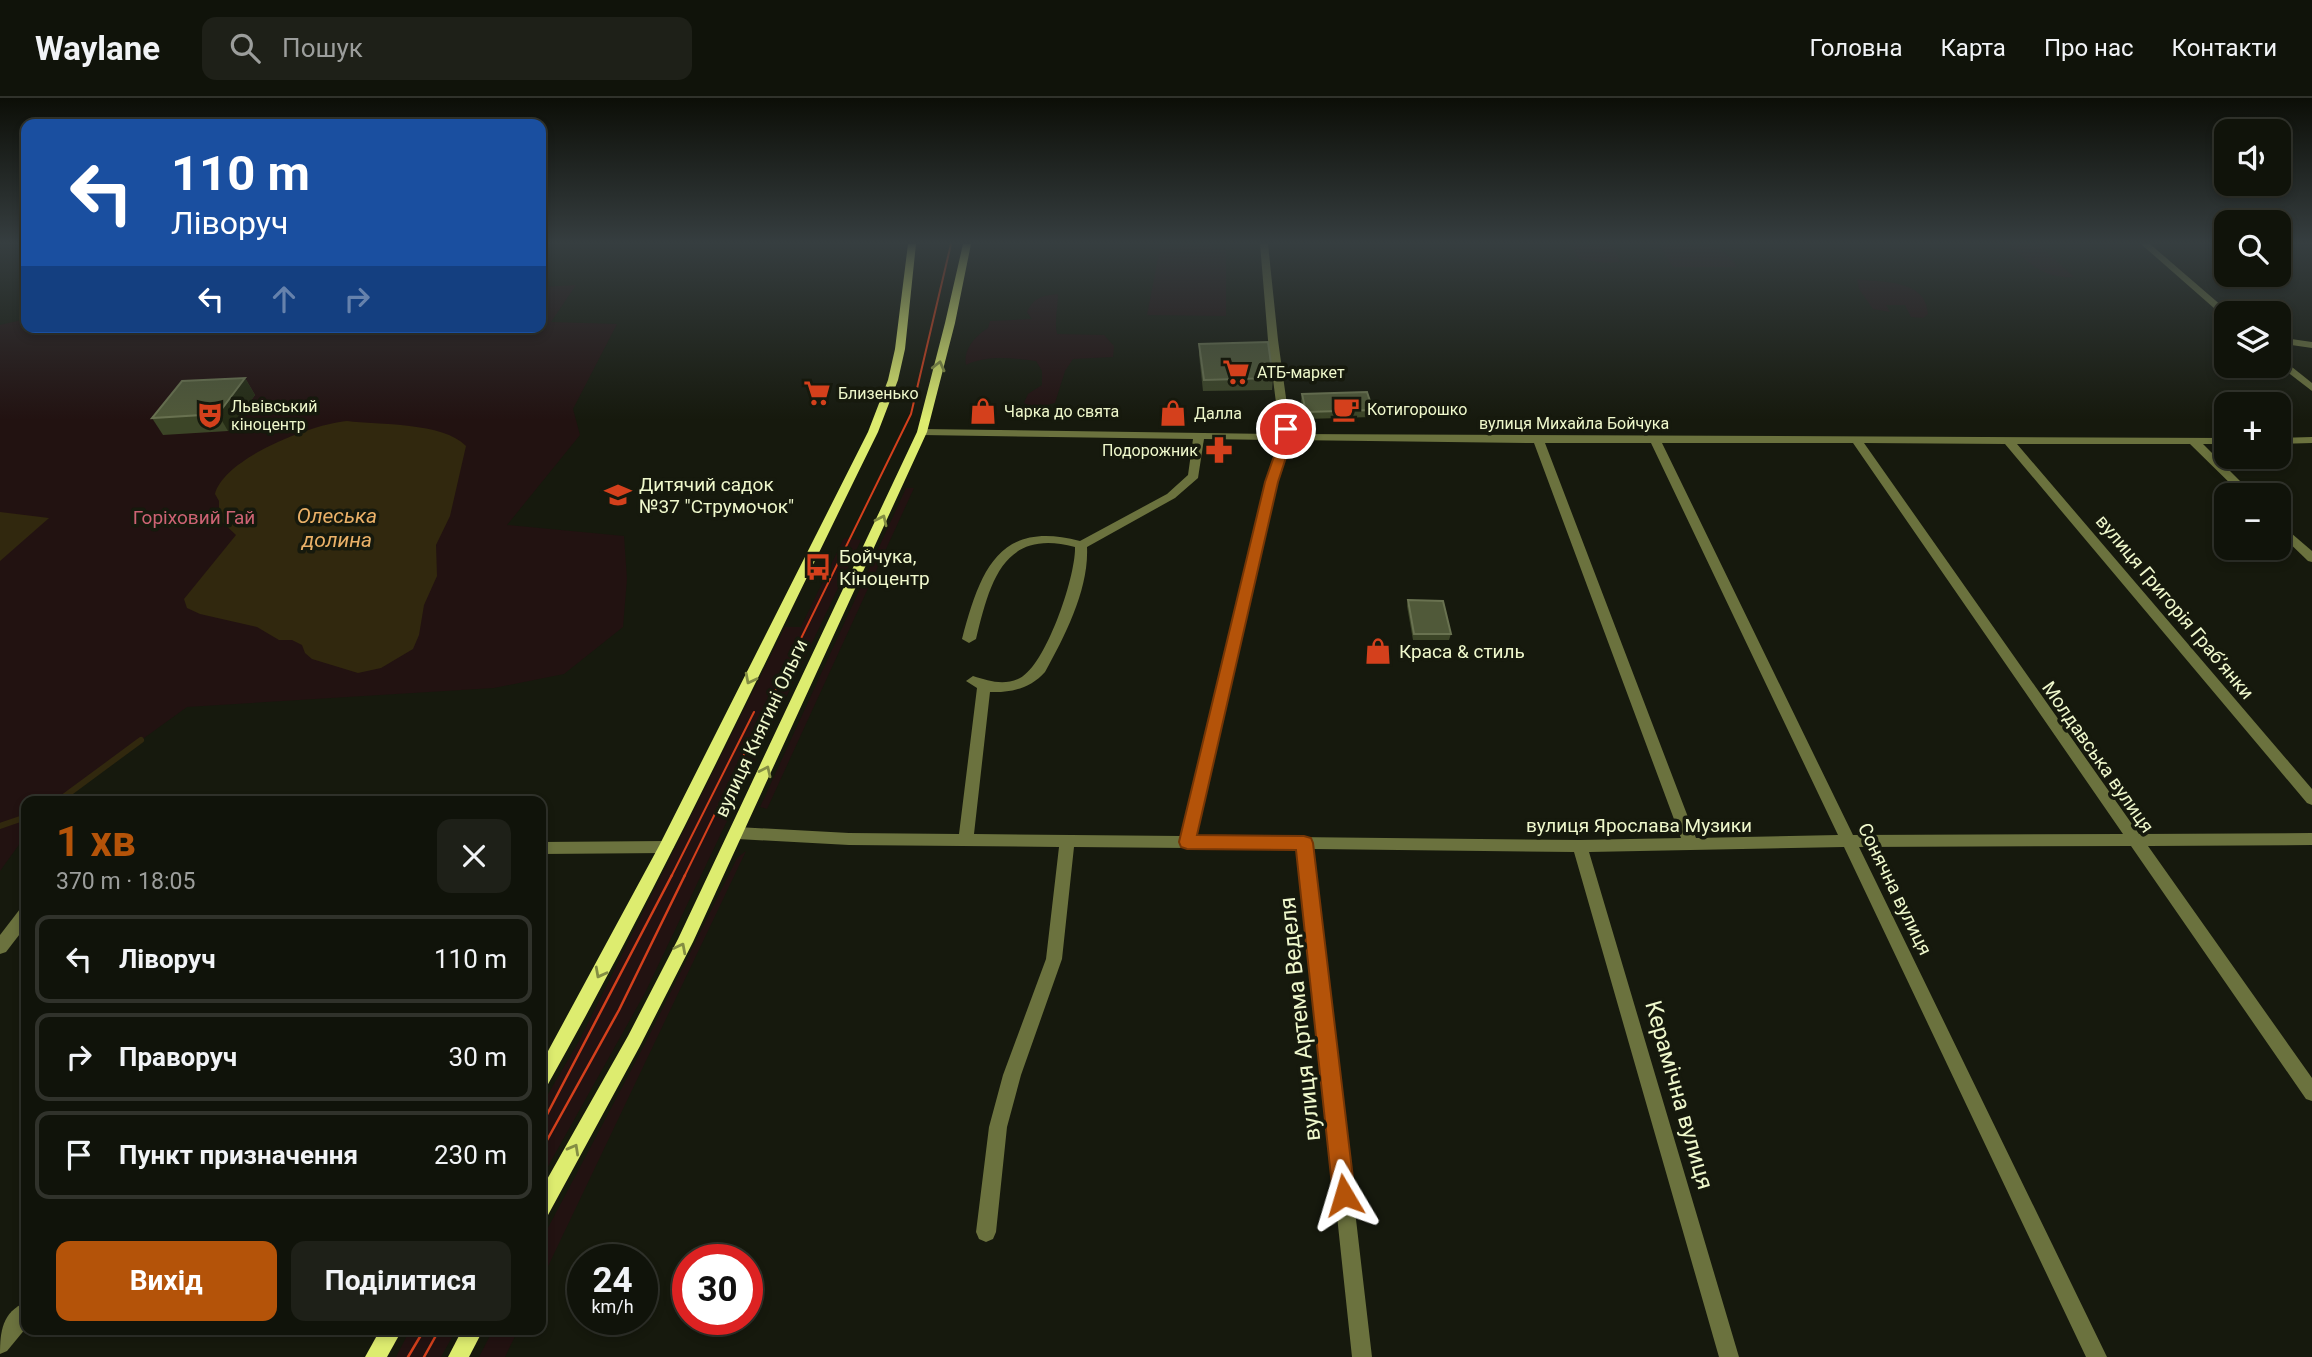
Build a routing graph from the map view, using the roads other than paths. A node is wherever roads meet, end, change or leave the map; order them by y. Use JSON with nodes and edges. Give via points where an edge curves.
{"nodes":[{"id":1,"x":905,"y":303,"type":"edge"},
{"id":2,"x":953,"y":303,"type":"edge"},
{"id":3,"x":1270,"y":303,"type":"edge"},
{"id":4,"x":2291,"y":342,"type":"edge"},
{"id":5,"x":2312,"y":345,"type":"edge"},
{"id":6,"x":2291,"y":370,"type":"edge"},
{"id":7,"x":2312,"y":388,"type":"edge"},
{"id":8,"x":922,"y":432,"type":"junction"},
{"id":9,"x":1199,"y":435,"type":"junction"},
{"id":10,"x":1286,"y":436,"type":"junction"},
{"id":11,"x":1538,"y":439,"type":"junction"},
{"id":12,"x":1656,"y":439,"type":"junction"},
{"id":13,"x":1856,"y":440,"type":"junction"},
{"id":14,"x":2312,"y":440,"type":"edge"},
{"id":15,"x":2009,"y":441,"type":"junction"},
{"id":16,"x":2193,"y":441,"type":"junction"},
{"id":17,"x":2214,"y":441,"type":"edge"},
{"id":18,"x":2291,"y":441,"type":"edge"},
{"id":19,"x":2236,"y":483,"type":"edge"},
{"id":20,"x":2291,"y":538,"type":"edge"},
{"id":21,"x":1081,"y":545,"type":"junction"},
{"id":22,"x":2312,"y":558,"type":"edge"},
{"id":23,"x":969,"y":639,"type":"dead end"},
{"id":24,"x":2312,"y":799,"type":"edge"},
{"id":25,"x":737,"y":833,"type":"junction"},
{"id":26,"x":2312,"y":839,"type":"edge"},
{"id":27,"x":966,"y":840,"type":"junction"},
{"id":28,"x":2133,"y":840,"type":"junction"},
{"id":29,"x":1067,"y":841,"type":"junction"},
{"id":30,"x":1849,"y":841,"type":"junction"},
{"id":31,"x":1187,"y":842,"type":"junction"},
{"id":32,"x":1304,"y":843,"type":"junction"},
{"id":33,"x":1690,"y":845,"type":"junction"},
{"id":34,"x":1580,"y":846,"type":"junction"},
{"id":35,"x":546,"y":848,"type":"edge"},
{"id":36,"x":666,"y":848,"type":"junction"},
{"id":37,"x":21,"y":920,"type":"edge"},
{"id":38,"x":0,"y":947,"type":"edge"},
{"id":39,"x":546,"y":1071,"type":"edge"},
{"id":40,"x":2312,"y":1093,"type":"edge"},
{"id":41,"x":546,"y":1199,"type":"edge"},
{"id":42,"x":986,"y":1231,"type":"dead end"},
{"id":43,"x":21,"y":1318,"type":"edge"},
{"id":44,"x":388,"y":1335,"type":"edge"},
{"id":45,"x":470,"y":1335,"type":"edge"},
{"id":46,"x":0,"y":1344,"type":"edge"},
{"id":47,"x":375,"y":1357,"type":"edge"},
{"id":48,"x":458,"y":1357,"type":"edge"},
{"id":49,"x":1362,"y":1357,"type":"edge"},
{"id":50,"x":1730,"y":1357,"type":"edge"},
{"id":51,"x":2097,"y":1357,"type":"edge"}],
"edges":[{"from":1,"to":36,"type":"main road","name":"вулиця Княгині Ольги","one_way":true,"via":[[893,380],[873,432]]},
{"from":8,"to":2,"type":"main road","name":"вулиця Княгині Ольги","one_way":true},
{"from":3,"to":10,"type":"street"},
{"from":4,"to":5,"type":"street"},
{"from":6,"to":7,"type":"street"},
{"from":8,"to":9,"type":"street","name":"вулиця Михайла Бойчука"},
{"from":25,"to":8,"type":"main road","name":"вулиця Княгині Ольги","one_way":true},
{"from":9,"to":10,"type":"street","name":"вулиця Михайла Бойчука"},
{"from":9,"to":21,"type":"street","via":[[1194,477],[1182,489]]},
{"from":10,"to":11,"type":"street","name":"вулиця Михайла Бойчука"},
{"from":10,"to":31,"type":"street"},
{"from":11,"to":12,"type":"street","name":"вулиця Михайла Бойчука"},
{"from":11,"to":33,"type":"street"},
{"from":12,"to":13,"type":"street","name":"вулиця Михайла Бойчука"},
{"from":12,"to":30,"type":"street","name":"Сонячна вулиця"},
{"from":13,"to":15,"type":"street","name":"вулиця Михайла Бойчука"},
{"from":13,"to":28,"type":"street","name":"Молдавська вулиця"},
{"from":14,"to":18,"type":"street"},
{"from":15,"to":16,"type":"street","name":"вулиця Михайла Бойчука"},
{"from":15,"to":24,"type":"street","name":"вулиця Григорія Грабʼянки"},
{"from":16,"to":17,"type":"street","name":"вулиця Михайла Бойчука"},
{"from":16,"to":19,"type":"street"},
{"from":20,"to":22,"type":"street"},
{"from":21,"to":23,"type":"street","via":[[1038,538],[1016,545],[994,565],[976,606]]},
{"from":21,"to":27,"type":"street","via":[[1084,560],[1078,579],[1034,678],[1014,685],[978,684]]},
{"from":25,"to":27,"type":"street","name":"вулиця Ярослава Музики"},
{"from":41,"to":25,"type":"main road","name":"вулиця Княгині Ольги","one_way":true,"via":[[634,1041]]},
{"from":26,"to":28,"type":"street","name":"вулиця Ярослава Музики"},
{"from":27,"to":29,"type":"street","name":"вулиця Ярослава Музики"},
{"from":28,"to":30,"type":"street","name":"вулиця Ярослава Музики"},
{"from":28,"to":40,"type":"street","name":"Молдавська вулиця"},
{"from":29,"to":31,"type":"street","name":"вулиця Ярослава Музики"},
{"from":29,"to":42,"type":"street","via":[[1054,959],[998,1127]]},
{"from":30,"to":33,"type":"street","name":"вулиця Ярослава Музики"},
{"from":30,"to":51,"type":"street","name":"Сонячна вулиця"},
{"from":31,"to":32,"type":"street","name":"вулиця Ярослава Музики"},
{"from":32,"to":34,"type":"street","name":"вулиця Ярослава Музики"},
{"from":32,"to":49,"type":"street","name":"вулиця Артема Веделя"},
{"from":33,"to":34,"type":"street","name":"вулиця Ярослава Музики"},
{"from":34,"to":50,"type":"street","name":"Керамічна вулиця"},
{"from":35,"to":36,"type":"street"},
{"from":36,"to":39,"type":"main road","name":"вулиця Княгині Ольги","one_way":true},
{"from":37,"to":38,"type":"street"},
{"from":43,"to":46,"type":"street"},
{"from":44,"to":47,"type":"main road"},
{"from":45,"to":48,"type":"main road"}]}
